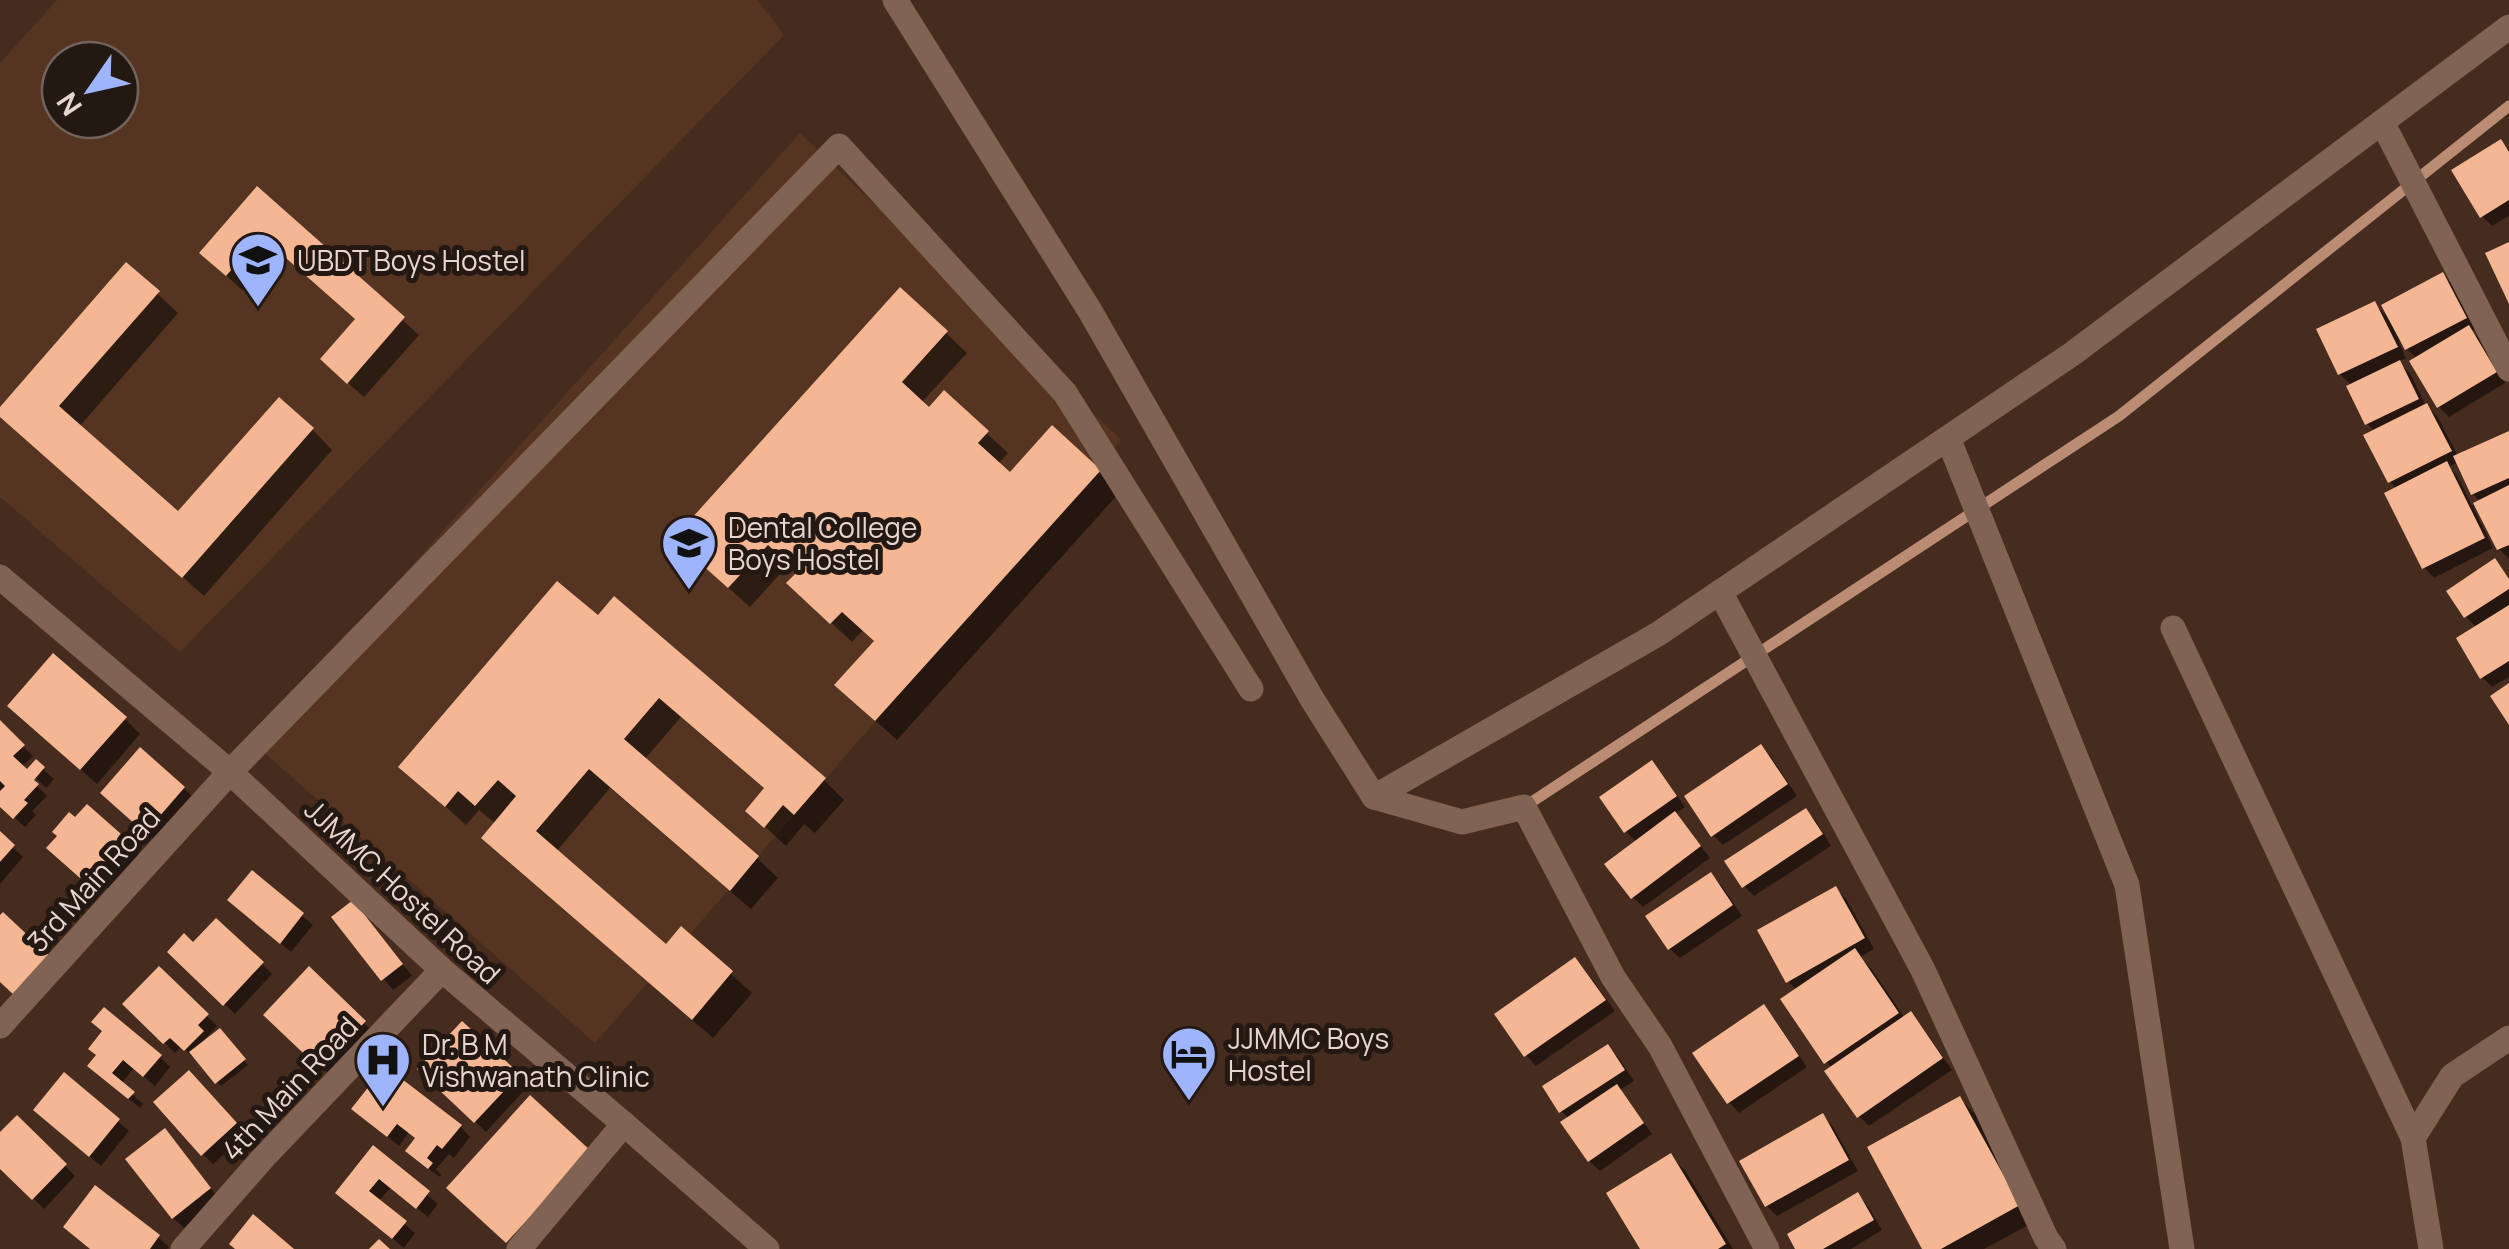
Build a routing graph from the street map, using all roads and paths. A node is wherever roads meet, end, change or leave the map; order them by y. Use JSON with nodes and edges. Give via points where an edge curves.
{"nodes":[{"id":1,"x":894,"y":0,"type":"edge"},
{"id":2,"x":2509,"y":28,"type":"edge"},
{"id":3,"x":2382,"y":122,"type":"junction"},
{"id":4,"x":2509,"y":369,"type":"edge"},
{"id":5,"x":1948,"y":438,"type":"junction"},
{"id":6,"x":3,"y":585,"type":"edge"},
{"id":7,"x":1720,"y":592,"type":"junction"},
{"id":8,"x":2172,"y":628,"type":"dead end"},
{"id":9,"x":1252,"y":689,"type":"dead end"},
{"id":10,"x":230,"y":772,"type":"junction"},
{"id":11,"x":1374,"y":797,"type":"junction"},
{"id":12,"x":442,"y":970,"type":"junction"},
{"id":13,"x":0,"y":1026,"type":"edge"},
{"id":14,"x":2509,"y":1038,"type":"edge"},
{"id":15,"x":624,"y":1124,"type":"junction"},
{"id":16,"x":2413,"y":1138,"type":"junction"},
{"id":17,"x":183,"y":1249,"type":"edge"},
{"id":18,"x":519,"y":1249,"type":"edge"},
{"id":19,"x":767,"y":1249,"type":"edge"},
{"id":20,"x":1766,"y":1249,"type":"edge"},
{"id":21,"x":2054,"y":1249,"type":"edge"},
{"id":22,"x":2182,"y":1249,"type":"edge"},
{"id":23,"x":2431,"y":1249,"type":"edge"}],
"edges":[{"from":1,"to":11,"type":"street","via":[[1090,311]]},
{"from":2,"to":3,"type":"street"},
{"from":3,"to":4,"type":"street"},
{"from":3,"to":5,"type":"street","via":[[2072,354]]},
{"from":5,"to":7,"type":"street"},
{"from":5,"to":22,"type":"street","via":[[2127,885]]},
{"from":6,"to":10,"type":"street","name":"JJMMC Hostel Road"},
{"from":7,"to":11,"type":"street"},
{"from":7,"to":21,"type":"street","via":[[1923,970]]},
{"from":8,"to":16,"type":"street"},
{"from":9,"to":10,"type":"street","name":"3rd Main Road","via":[[1065,393],[838,146]]},
{"from":10,"to":12,"type":"street","name":"JJMMC Hostel Road"},
{"from":10,"to":13,"type":"street","name":"3rd Main Road"},
{"from":11,"to":20,"type":"street","via":[[1462,822],[1524,807]]},
{"from":12,"to":15,"type":"street","name":"JJMMC Hostel Road"},
{"from":12,"to":17,"type":"street","name":"4th Main Road"},
{"from":14,"to":16,"type":"street","via":[[2452,1076]]},
{"from":15,"to":18,"type":"street"},
{"from":15,"to":19,"type":"street","name":"JJMMC Hostel Road"},
{"from":16,"to":23,"type":"street"}]}
